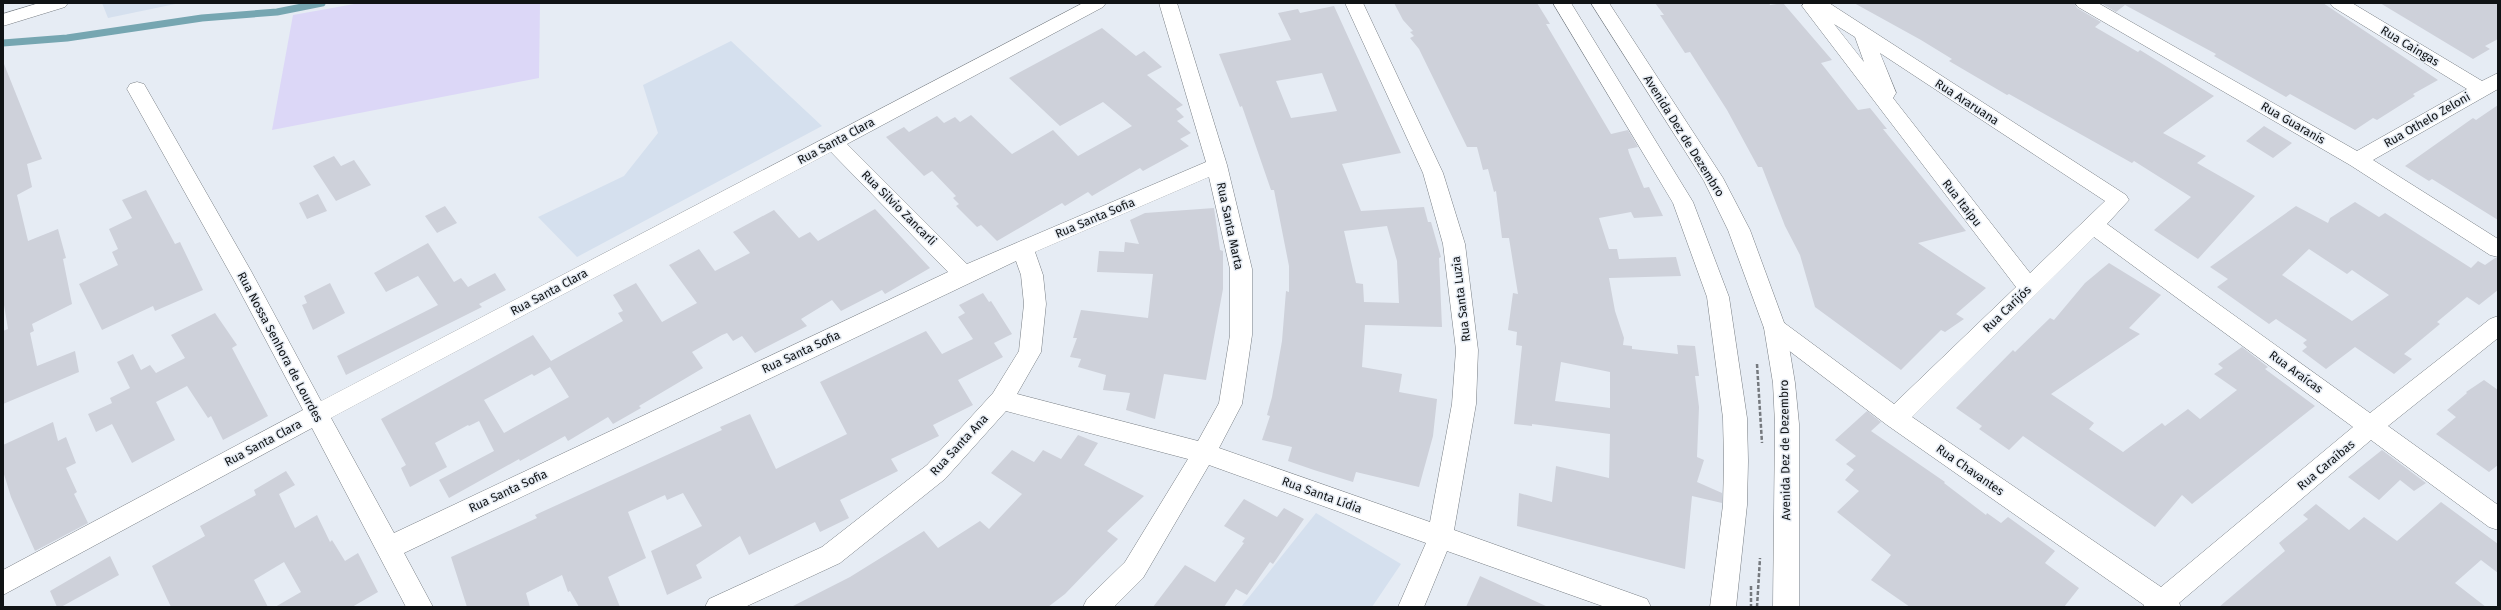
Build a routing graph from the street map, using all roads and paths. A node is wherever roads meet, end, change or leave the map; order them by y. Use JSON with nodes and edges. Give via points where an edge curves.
{"nodes":[{"id":1,"x":57,"y":3,"type":"edge"},
{"id":2,"x":1097,"y":3,"type":"edge"},
{"id":3,"x":1168,"y":3,"type":"edge"},
{"id":4,"x":1354,"y":3,"type":"edge"},
{"id":5,"x":1562,"y":3,"type":"edge"},
{"id":6,"x":1600,"y":3,"type":"edge"},
{"id":7,"x":1809,"y":3,"type":"edge"},
{"id":8,"x":1816,"y":3,"type":"edge"},
{"id":9,"x":2084,"y":3,"type":"edge"},
{"id":10,"x":2340,"y":3,"type":"edge"},
{"id":11,"x":3,"y":20,"type":"edge"},
{"id":12,"x":1863,"y":34,"type":"junction"},
{"id":13,"x":2498,"y":80,"type":"edge"},
{"id":14,"x":137,"y":89,"type":"dead end"},
{"id":15,"x":2481,"y":89,"type":"junction"},
{"id":16,"x":1895,"y":117,"type":"junction"},
{"id":17,"x":834,"y":142,"type":"junction"},
{"id":18,"x":2357,"y":160,"type":"junction"},
{"id":19,"x":1217,"y":165,"type":"junction"},
{"id":20,"x":2119,"y":200,"type":"joint"},
{"id":21,"x":2093,"y":225,"type":"junction"},
{"id":22,"x":1023,"y":249,"type":"junction"},
{"id":23,"x":2498,"y":249,"type":"edge"},
{"id":24,"x":964,"y":274,"type":"junction"},
{"id":25,"x":2029,"y":288,"type":"junction"},
{"id":26,"x":2498,"y":326,"type":"edge"},
{"id":27,"x":1775,"y":328,"type":"junction"},
{"id":28,"x":1001,"y":400,"type":"junction"},
{"id":29,"x":315,"y":415,"type":"junction"},
{"id":30,"x":1895,"y":418,"type":"junction"},
{"id":31,"x":2371,"y":426,"type":"junction"},
{"id":32,"x":1204,"y":453,"type":"junction"},
{"id":33,"x":2498,"y":519,"type":"edge"},
{"id":34,"x":1440,"y":538,"type":"junction"},
{"id":35,"x":388,"y":548,"type":"junction"},
{"id":36,"x":3,"y":583,"type":"edge"},
{"id":37,"x":2162,"y":605,"type":"edge"},
{"id":38,"x":420,"y":607,"type":"edge"},
{"id":39,"x":718,"y":607,"type":"edge"},
{"id":40,"x":1096,"y":607,"type":"edge"},
{"id":41,"x":1411,"y":607,"type":"edge"},
{"id":42,"x":1638,"y":607,"type":"edge"},
{"id":43,"x":1723,"y":607,"type":"edge"},
{"id":44,"x":1786,"y":607,"type":"edge"}],
"edges":[{"from":1,"to":11,"type":"main road"},
{"from":2,"to":17,"type":"main road","name":"Rua Santa Clara"},
{"from":3,"to":19,"type":"main road","name":"Rua Santa Marta"},
{"from":4,"to":34,"type":"main road","name":"Rua Santa Luzia","via":[[1433,173],[1454,244],[1467,350],[1464,404]]},
{"from":5,"to":43,"type":"main road","via":[[1683,202],[1718,297],[1723,317],[1735,418],[1736,461],[1735,505]]},
{"from":6,"to":27,"type":"main road","name":"Avenida Dez de Dezembro","via":[[1713,178],[1739,230]]},
{"from":7,"to":16,"type":"main road","name":"Rua Itaipu"},
{"from":8,"to":12,"type":"main road","name":"Rua Araruana"},
{"from":9,"to":18,"type":"main road","name":"Rua Guaranis"},
{"from":10,"to":15,"type":"main road","name":"Rua Caingas"},
{"from":12,"to":16,"type":"main road","name":"Rua Itaipu"},
{"from":12,"to":20,"type":"main road","name":"Rua Araruana"},
{"from":13,"to":15,"type":"main road","name":"Rua Othelo Zeloni"},
{"from":14,"to":29,"type":"main road","name":"Rua Nossa Senhora de Lourdes","via":[[243,277]]},
{"from":15,"to":18,"type":"main road","name":"Rua Othelo Zeloni"},
{"from":16,"to":25,"type":"main road","name":"Rua Itaipu"},
{"from":17,"to":24,"type":"main road","name":"Rua Silvio Zancarli"},
{"from":17,"to":29,"type":"main road","name":"Rua Santa Clara"},
{"from":18,"to":23,"type":"main road","name":"Rua Guaranis"},
{"from":19,"to":22,"type":"main road","name":"Rua Santa Sofia"},
{"from":19,"to":32,"type":"main road","name":"Rua Santa Marta","via":[[1241,269],[1241,335],[1230,404]]},
{"from":20,"to":21,"type":"main road","name":"Rua Carijós"},
{"from":21,"to":25,"type":"main road","name":"Rua Carijós"},
{"from":21,"to":31,"type":"main road","name":"Rua Araícas"},
{"from":22,"to":24,"type":"main road","name":"Rua Santa Sofia"},
{"from":22,"to":28,"type":"main road","name":"Rua Santa Ana","via":[[1032,275],[1035,304],[1030,352]]},
{"from":24,"to":35,"type":"main road","name":"Rua Santa Sofia"},
{"from":25,"to":30,"type":"main road","name":"Rua Carijós"},
{"from":26,"to":31,"type":"main road","name":"Rua Caraíbas"},
{"from":27,"to":30,"type":"main road","name":"Rua Chavantes"},
{"from":27,"to":44,"type":"main road","name":"Avenida Dez de Dezembro","via":[[1784,383],[1787,424]]},
{"from":28,"to":32,"type":"main road","name":"Rua Santa Lídia"},
{"from":28,"to":39,"type":"main road","name":"Rua Santa Ana","via":[[936,472],[831,555]]},
{"from":29,"to":35,"type":"main road","name":"Rua Nossa Senhora de Lourdes"},
{"from":29,"to":36,"type":"main road","name":"Rua Santa Clara"},
{"from":30,"to":37,"type":"main road","name":"Rua Chavantes"},
{"from":31,"to":33,"type":"main road","name":"Rua Araícas"},
{"from":31,"to":37,"type":"main road","name":"Rua Caraíbas"},
{"from":32,"to":34,"type":"main road","name":"Rua Santa Lídia"},
{"from":32,"to":40,"type":"main road","name":"Rua Santa Marta","via":[[1134,570]]},
{"from":34,"to":41,"type":"main road","name":"Rua Santa Luzia"},
{"from":34,"to":42,"type":"main road","name":"Rua Santa Lídia"},
{"from":35,"to":38,"type":"main road","name":"Rua Nossa Senhora de Lourdes"}]}
